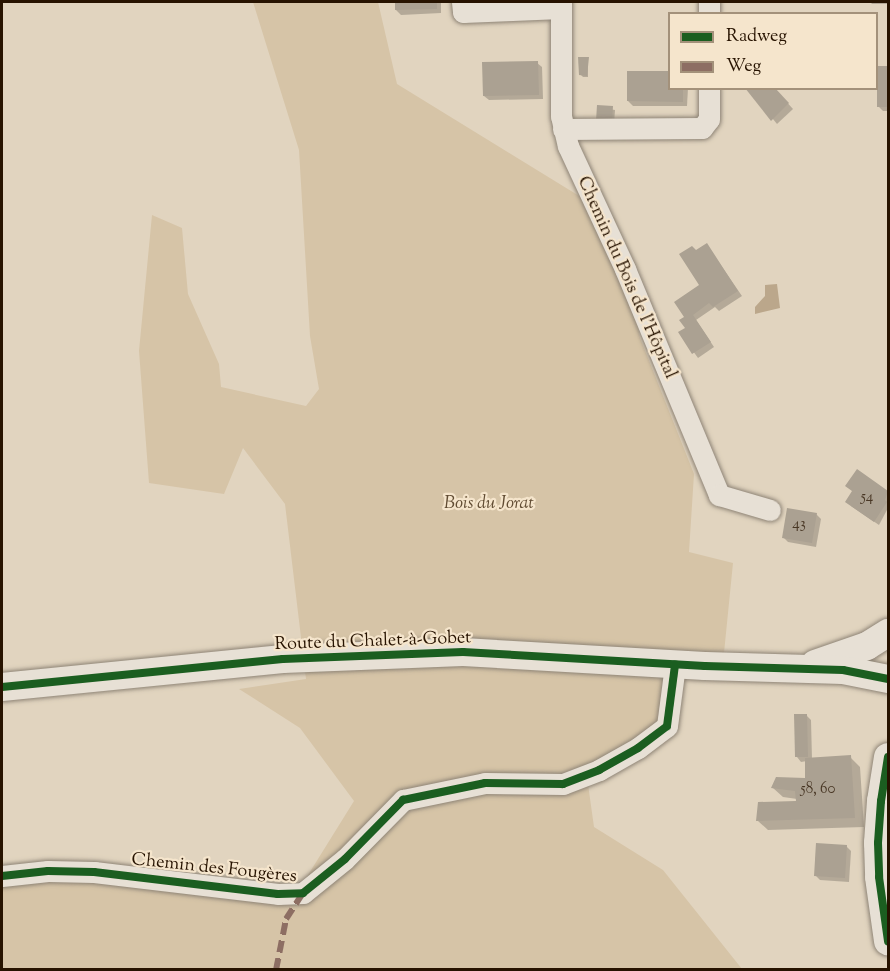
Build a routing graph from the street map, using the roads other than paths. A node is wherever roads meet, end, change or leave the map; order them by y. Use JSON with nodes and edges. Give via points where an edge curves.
{"nodes":[{"id":1,"x":462,"y":2,"type":"edge"},
{"id":2,"x":561,"y":5,"type":"edge"},
{"id":3,"x":709,"y":90,"type":"edge"},
{"id":4,"x":563,"y":129,"type":"junction"},
{"id":5,"x":770,"y":510,"type":"dead end"},
{"id":6,"x":888,"y":633,"type":"edge"},
{"id":7,"x":675,"y":665,"type":"junction"},
{"id":8,"x":802,"y":668,"type":"junction"},
{"id":9,"x":888,"y":679,"type":"edge"},
{"id":10,"x":2,"y":687,"type":"edge"},
{"id":11,"x":888,"y":757,"type":"edge"},
{"id":12,"x":2,"y":876,"type":"edge"},
{"id":13,"x":888,"y":941,"type":"edge"}],
"edges":[{"from":1,"to":2,"type":"street","via":[[463,12]]},
{"from":2,"to":4,"type":"street","name":"Chemin du Bois de l'Hôpital"},
{"from":3,"to":4,"type":"street","via":[[709,119],[702,128]]},
{"from":4,"to":5,"type":"street","name":"Chemin du Bois de l'Hôpital","via":[[718,495]]},
{"from":6,"to":8,"type":"main road","via":[[867,646]]},
{"from":7,"to":8,"type":"main road","name":"Route du Chalet-à-Gobet"},
{"from":7,"to":10,"type":"main road","name":"Route du Chalet-à-Gobet","via":[[463,652],[381,653],[283,658]]},
{"from":7,"to":12,"type":"street","name":"Chemin des Fougères","via":[[666,726],[638,748],[563,784],[485,783],[403,800],[345,860],[303,893],[278,894],[94,872]]},
{"from":8,"to":9,"type":"main road","name":"Route du Chalet-à-Gobet","via":[[843,670]]},
{"from":11,"to":13,"type":"main road","via":[[878,858]]}]}
